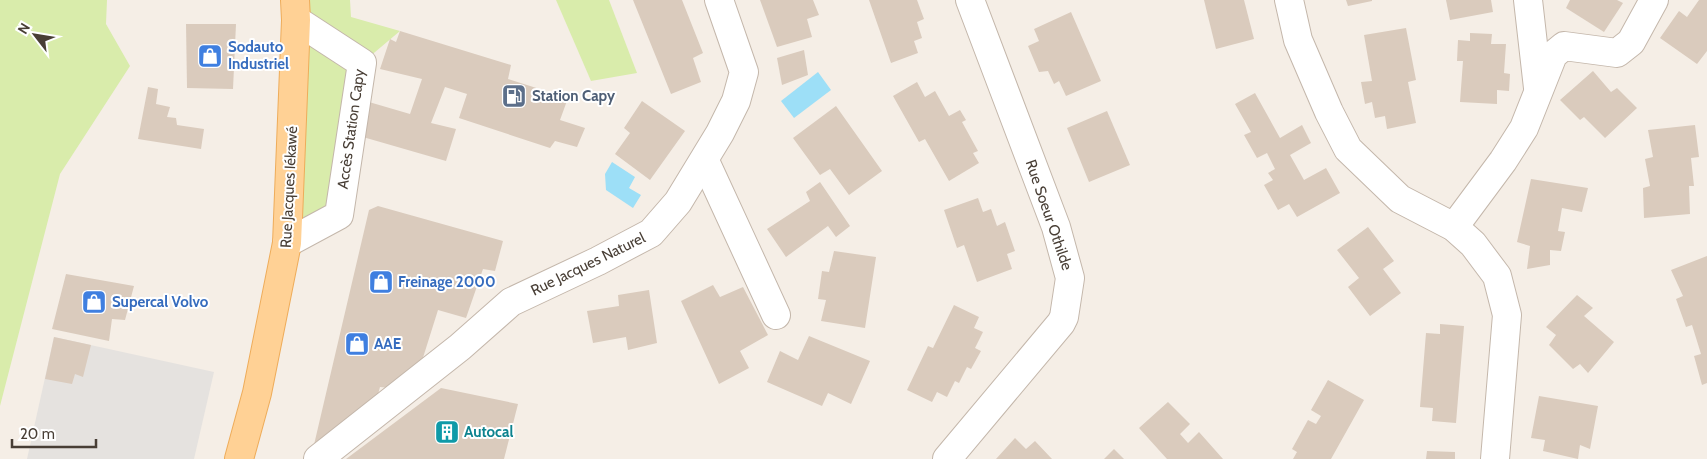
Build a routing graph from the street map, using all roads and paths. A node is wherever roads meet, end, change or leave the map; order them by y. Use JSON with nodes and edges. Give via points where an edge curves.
{"nodes":[{"id":1,"x":719,"y":0,"type":"edge"},
{"id":2,"x":970,"y":0,"type":"edge"},
{"id":3,"x":1289,"y":0,"type":"edge"},
{"id":4,"x":1528,"y":0,"type":"edge"},
{"id":5,"x":1654,"y":0,"type":"edge"},
{"id":6,"x":295,"y":10,"type":"edge"},
{"id":7,"x":1538,"y":94,"type":"junction"},
{"id":8,"x":704,"y":161,"type":"junction"},
{"id":9,"x":1454,"y":227,"type":"junction"},
{"id":10,"x":288,"y":243,"type":"junction"},
{"id":11,"x":776,"y":315,"type":"dead end"},
{"id":12,"x":239,"y":459,"type":"edge"},
{"id":13,"x":318,"y":459,"type":"edge"},
{"id":14,"x":947,"y":459,"type":"edge"},
{"id":15,"x":1495,"y":459,"type":"edge"}],
"edges":[{"from":1,"to":8,"type":"street","name":"Rue Jacques Naturel","via":[[744,72],[736,101]]},
{"from":2,"to":14,"type":"street","name":"Rue Soeur Othilde","via":[[1056,227],[1070,278],[1061,323]]},
{"from":3,"to":9,"type":"street","via":[[1298,40],[1348,149],[1400,199]]},
{"from":4,"to":7,"type":"street"},
{"from":5,"to":7,"type":"street","via":[[1631,42],[1617,53],[1564,46],[1553,55]]},
{"from":6,"to":10,"type":"main road","name":"Rue Jacques Iékawé"},
{"from":6,"to":10,"type":"street","name":"Accès Station Capy","via":[[362,63],[339,214]]},
{"from":7,"to":9,"type":"street","via":[[1524,128]]},
{"from":8,"to":11,"type":"street"},
{"from":8,"to":13,"type":"street","name":"Rue Jacques Naturel","via":[[678,202],[651,234],[511,302],[460,347]]},
{"from":9,"to":15,"type":"street","via":[[1473,244],[1497,276],[1507,315]]},
{"from":10,"to":12,"type":"main road","name":"Rue Jacques Iékawé"}]}
